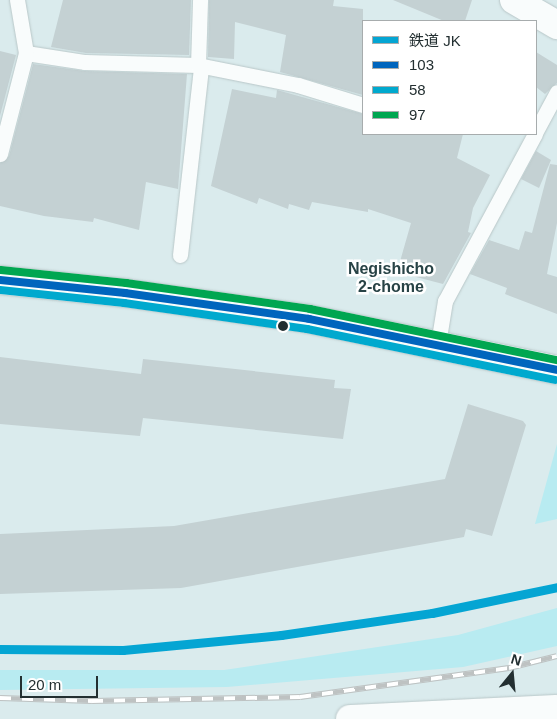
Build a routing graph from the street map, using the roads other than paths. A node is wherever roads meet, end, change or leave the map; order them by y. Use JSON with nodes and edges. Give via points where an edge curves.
{"nodes":[{"id":1,"x":17,"y":0,"type":"edge"},
{"id":2,"x":200,"y":0,"type":"edge"},
{"id":3,"x":514,"y":0,"type":"edge"},
{"id":4,"x":557,"y":25,"type":"edge"},
{"id":5,"x":26,"y":53,"type":"junction"},
{"id":6,"x":198,"y":65,"type":"junction"},
{"id":7,"x":557,"y":92,"type":"edge"},
{"id":8,"x":362,"y":105,"type":"edge"},
{"id":9,"x":537,"y":129,"type":"edge"},
{"id":10,"x":534,"y":135,"type":"edge"},
{"id":11,"x":0,"y":154,"type":"edge"},
{"id":12,"x":180,"y":255,"type":"dead end"},
{"id":13,"x":0,"y":280,"type":"edge"},
{"id":14,"x":438,"y":344,"type":"junction"},
{"id":15,"x":557,"y":370,"type":"edge"},
{"id":16,"x":557,"y":709,"type":"edge"},
{"id":17,"x":557,"y":716,"type":"edge"},
{"id":18,"x":350,"y":719,"type":"edge"},
{"id":19,"x":490,"y":719,"type":"edge"}],
"edges":[{"from":1,"to":5,"type":"lane"},
{"from":2,"to":6,"type":"lane"},
{"from":3,"to":4,"type":"main road"},
{"from":5,"to":6,"type":"lane","via":[[85,62]]},
{"from":5,"to":11,"type":"lane"},
{"from":6,"to":8,"type":"lane","via":[[298,85]]},
{"from":6,"to":12,"type":"lane","via":[[201,69]]},
{"from":7,"to":9,"type":"lane"},
{"from":10,"to":14,"type":"lane","via":[[445,301]]},
{"from":13,"to":14,"type":"main road","via":[[125,293],[309,319]]},
{"from":14,"to":15,"type":"main road"},
{"from":16,"to":18,"type":"main road"},
{"from":17,"to":19,"type":"main road"}]}
